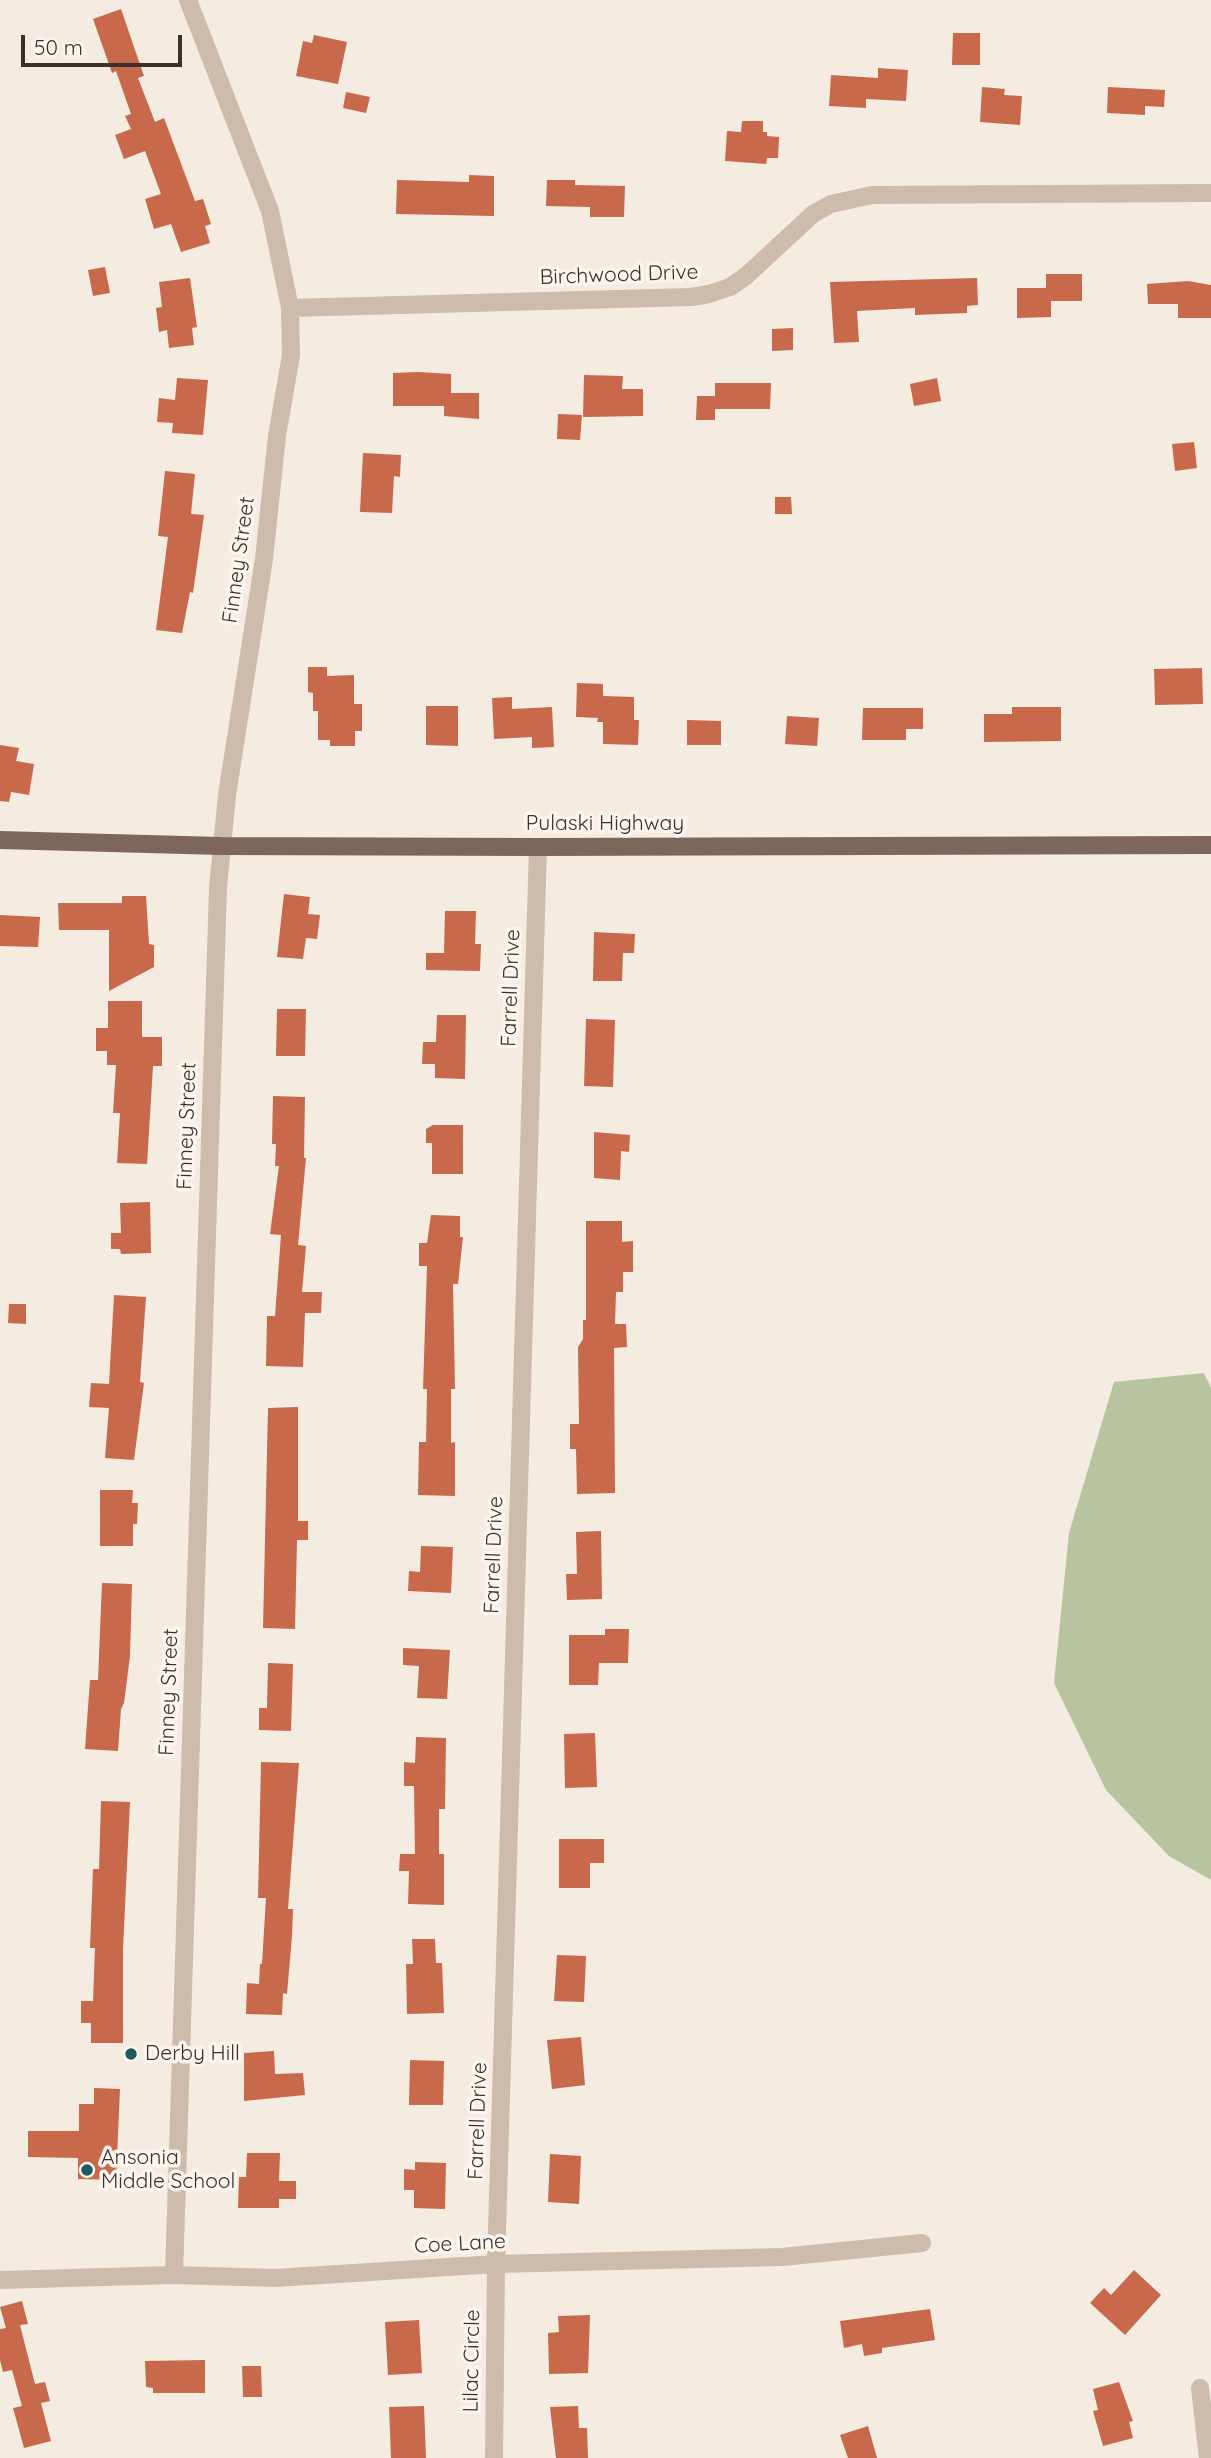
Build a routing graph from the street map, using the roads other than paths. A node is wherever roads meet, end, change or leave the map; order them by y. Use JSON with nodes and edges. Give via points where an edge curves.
{"nodes":[{"id":1,"x":188,"y":0,"type":"edge"},
{"id":2,"x":1211,"y":193,"type":"edge"},
{"id":3,"x":290,"y":308,"type":"junction"},
{"id":4,"x":0,"y":840,"type":"edge"},
{"id":5,"x":1211,"y":845,"type":"edge"},
{"id":6,"x":221,"y":846,"type":"junction"},
{"id":7,"x":538,"y":847,"type":"junction"},
{"id":8,"x":922,"y":2243,"type":"dead end"},
{"id":9,"x":496,"y":2264,"type":"junction"},
{"id":10,"x":174,"y":2275,"type":"junction"},
{"id":11,"x":0,"y":2280,"type":"edge"},
{"id":12,"x":1200,"y":2388,"type":"dead end"},
{"id":13,"x":494,"y":2458,"type":"edge"},
{"id":14,"x":1208,"y":2458,"type":"edge"}],
"edges":[{"from":1,"to":3,"type":"street","name":"Finney Street","via":[[270,211]]},
{"from":2,"to":3,"type":"street","name":"Birchwood Drive","via":[[862,196],[813,214],[746,276],[709,294]]},
{"from":3,"to":6,"type":"street","name":"Finney Street","via":[[291,355]]},
{"from":4,"to":6,"type":"main road","name":"Pulaski Highway"},
{"from":5,"to":7,"type":"main road","name":"Pulaski Highway"},
{"from":6,"to":7,"type":"main road","name":"Pulaski Highway"},
{"from":6,"to":10,"type":"street","name":"Finney Street"},
{"from":7,"to":9,"type":"street","name":"Farrell Drive"},
{"from":8,"to":9,"type":"street","name":"Coe Lane","via":[[782,2257]]},
{"from":9,"to":10,"type":"street","name":"Coe Lane","via":[[275,2278]]},
{"from":9,"to":13,"type":"street","name":"Lilac Circle"},
{"from":10,"to":11,"type":"street","name":"Coe Lane"},
{"from":12,"to":14,"type":"street"}]}
